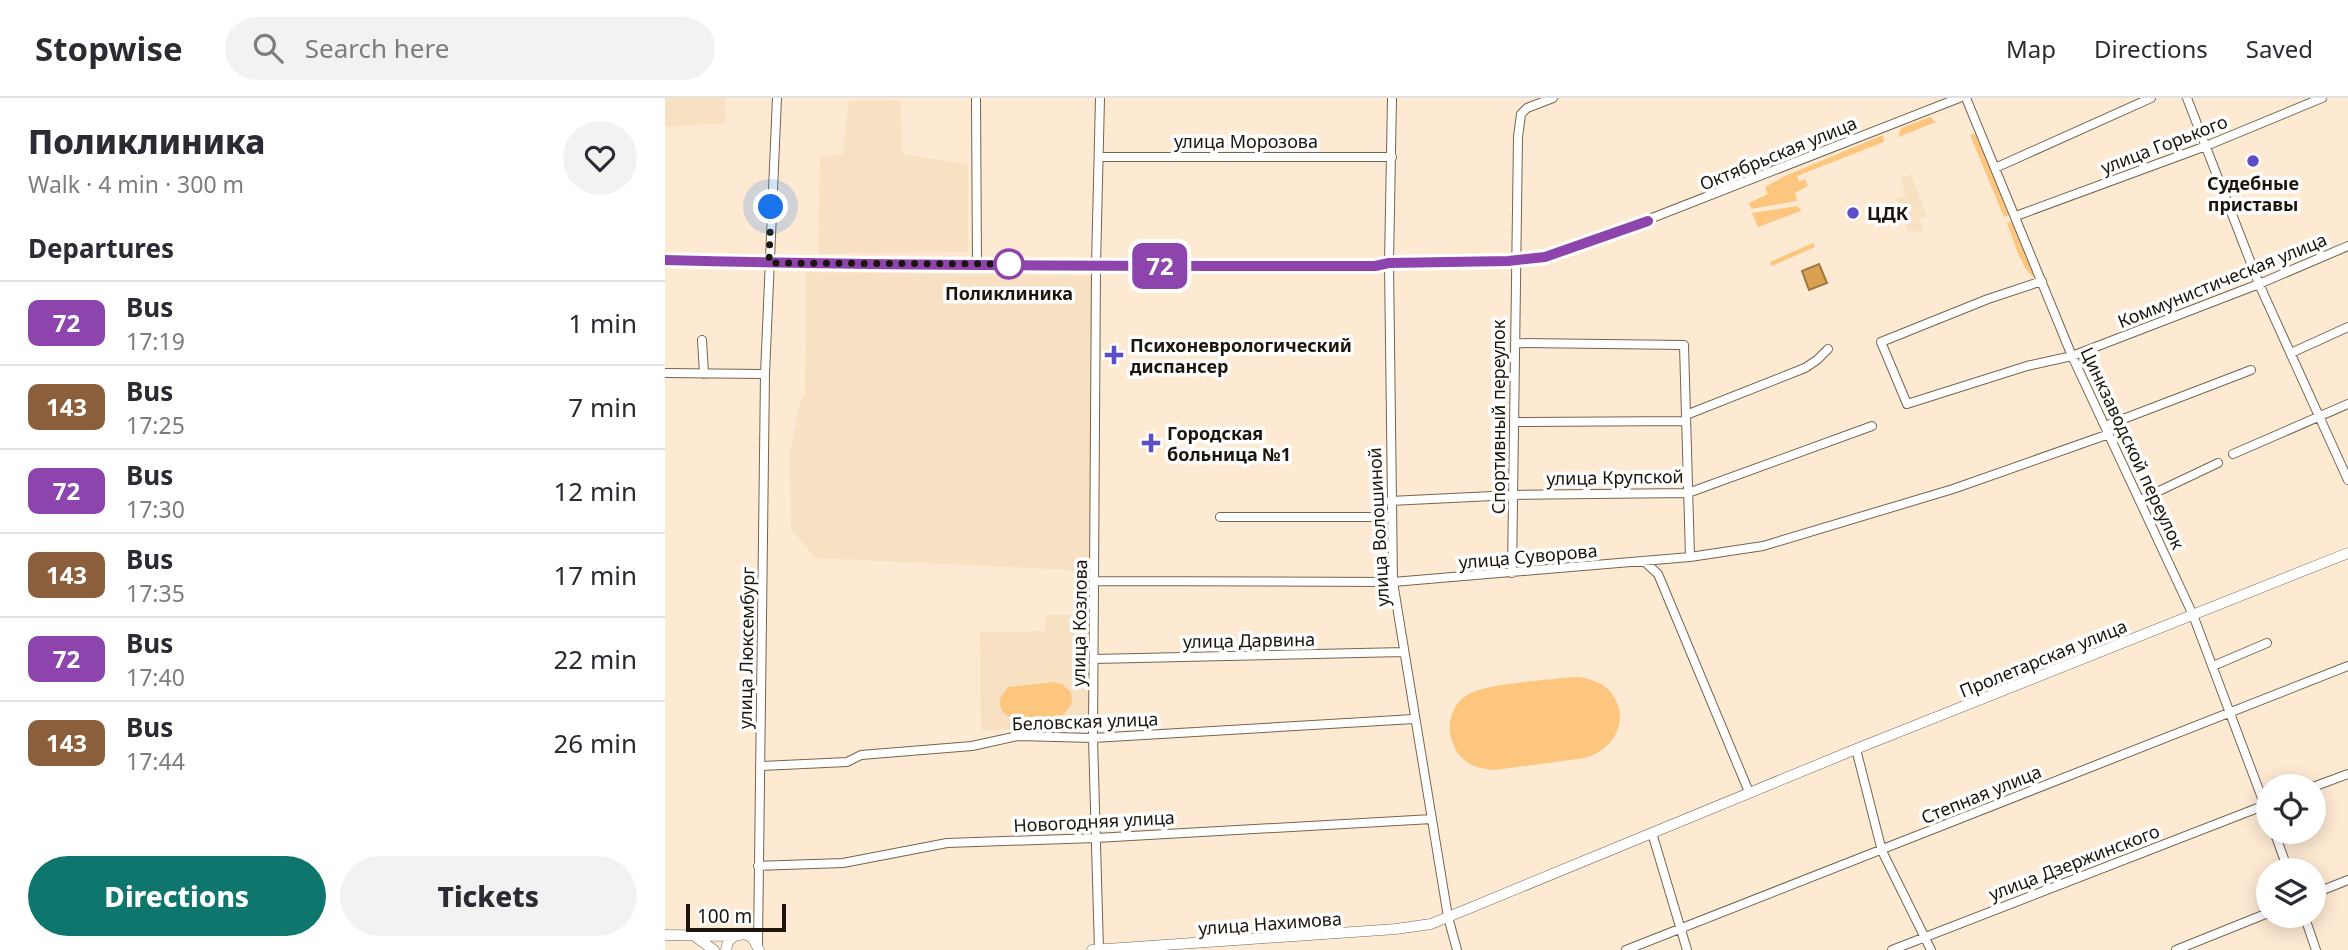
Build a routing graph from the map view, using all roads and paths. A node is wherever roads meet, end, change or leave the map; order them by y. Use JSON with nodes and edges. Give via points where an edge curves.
{"nodes":[{"id":1,"x":776,"y":98,"type":"edge"},
{"id":2,"x":976,"y":98,"type":"edge"},
{"id":3,"x":1100,"y":98,"type":"edge"},
{"id":4,"x":1392,"y":98,"type":"edge"},
{"id":5,"x":1553,"y":98,"type":"edge"},
{"id":6,"x":1959,"y":98,"type":"edge"},
{"id":7,"x":1966,"y":98,"type":"edge"},
{"id":8,"x":2151,"y":98,"type":"edge"},
{"id":9,"x":2187,"y":98,"type":"edge"},
{"id":10,"x":2322,"y":98,"type":"edge"},
{"id":11,"x":2206,"y":146,"type":"junction"},
{"id":12,"x":1100,"y":157,"type":"junction"},
{"id":13,"x":1392,"y":157,"type":"junction"},
{"id":14,"x":1995,"y":168,"type":"junction"},
{"id":15,"x":2016,"y":216,"type":"junction"},
{"id":16,"x":2348,"y":246,"type":"edge"},
{"id":17,"x":665,"y":260,"type":"edge"},
{"id":18,"x":1514,"y":261,"type":"junction"},
{"id":19,"x":769,"y":263,"type":"junction"},
{"id":20,"x":1389,"y":263,"type":"junction"},
{"id":21,"x":978,"y":264,"type":"junction"},
{"id":22,"x":1096,"y":265,"type":"junction"},
{"id":23,"x":2042,"y":281,"type":"junction"},
{"id":24,"x":2259,"y":284,"type":"junction"},
{"id":25,"x":2348,"y":327,"type":"edge"},
{"id":26,"x":702,"y":340,"type":"dead end"},
{"id":27,"x":1515,"y":343,"type":"junction"},
{"id":28,"x":1828,"y":349,"type":"dead end"},
{"id":29,"x":2291,"y":353,"type":"junction"},
{"id":30,"x":2072,"y":356,"type":"junction"},
{"id":31,"x":2251,"y":370,"type":"dead end"},
{"id":32,"x":665,"y":373,"type":"edge"},
{"id":33,"x":704,"y":374,"type":"junction"},
{"id":34,"x":765,"y":374,"type":"junction"},
{"id":35,"x":2348,"y":404,"type":"edge"},
{"id":36,"x":2320,"y":416,"type":"junction"},
{"id":37,"x":1686,"y":418,"type":"junction"},
{"id":38,"x":1515,"y":422,"type":"junction"},
{"id":39,"x":1872,"y":426,"type":"dead end"},
{"id":40,"x":2107,"y":430,"type":"junction"},
{"id":41,"x":2232,"y":454,"type":"dead end"},
{"id":42,"x":2218,"y":463,"type":"dead end"},
{"id":43,"x":2348,"y":480,"type":"edge"},
{"id":44,"x":1688,"y":493,"type":"junction"},
{"id":45,"x":1513,"y":495,"type":"junction"},
{"id":46,"x":2140,"y":500,"type":"junction"},
{"id":47,"x":1390,"y":501,"type":"junction"},
{"id":48,"x":1220,"y":517,"type":"dead end"},
{"id":49,"x":1391,"y":517,"type":"junction"},
{"id":50,"x":2348,"y":553,"type":"edge"},
{"id":51,"x":1690,"y":557,"type":"junction"},
{"id":52,"x":1671,"y":559,"type":"junction"},
{"id":53,"x":1644,"y":561,"type":"junction"},
{"id":54,"x":1512,"y":573,"type":"junction"},
{"id":55,"x":1658,"y":574,"type":"junction"},
{"id":56,"x":1095,"y":581,"type":"junction"},
{"id":57,"x":1392,"y":582,"type":"junction"},
{"id":58,"x":2193,"y":615,"type":"junction"},
{"id":59,"x":2267,"y":643,"type":"dead end"},
{"id":60,"x":1404,"y":652,"type":"junction"},
{"id":61,"x":1094,"y":659,"type":"junction"},
{"id":62,"x":2213,"y":666,"type":"junction"},
{"id":63,"x":2348,"y":666,"type":"edge"},
{"id":64,"x":2231,"y":712,"type":"junction"},
{"id":65,"x":1414,"y":719,"type":"junction"},
{"id":66,"x":1093,"y":738,"type":"junction"},
{"id":67,"x":1856,"y":749,"type":"junction"},
{"id":68,"x":760,"y":766,"type":"junction"},
{"id":69,"x":2348,"y":774,"type":"edge"},
{"id":70,"x":2256,"y":779,"type":"edge"},
{"id":71,"x":2326,"y":782,"type":"edge"},
{"id":72,"x":1749,"y":792,"type":"junction"},
{"id":73,"x":2256,"y":812,"type":"edge"},
{"id":74,"x":1432,"y":819,"type":"junction"},
{"id":75,"x":1652,"y":833,"type":"junction"},
{"id":76,"x":1096,"y":838,"type":"junction"},
{"id":77,"x":1882,"y":851,"type":"junction"},
{"id":78,"x":758,"y":866,"type":"junction"},
{"id":79,"x":2348,"y":880,"type":"edge"},
{"id":80,"x":2326,"y":889,"type":"edge"},
{"id":81,"x":1448,"y":918,"type":"junction"},
{"id":82,"x":2256,"y":918,"type":"edge"},
{"id":83,"x":759,"y":923,"type":"junction"},
{"id":84,"x":2308,"y":928,"type":"edge"},
{"id":85,"x":1680,"y":929,"type":"junction"},
{"id":86,"x":665,"y":935,"type":"edge"},
{"id":87,"x":692,"y":935,"type":"junction"},
{"id":88,"x":739,"y":935,"type":"junction"},
{"id":89,"x":1925,"y":937,"type":"junction"},
{"id":90,"x":759,"y":947,"type":"edge"},
{"id":91,"x":714,"y":950,"type":"edge"},
{"id":92,"x":726,"y":950,"type":"edge"},
{"id":93,"x":1092,"y":950,"type":"edge"},
{"id":94,"x":1099,"y":950,"type":"edge"},
{"id":95,"x":1457,"y":950,"type":"edge"},
{"id":96,"x":1626,"y":950,"type":"edge"},
{"id":97,"x":1687,"y":950,"type":"edge"},
{"id":98,"x":1892,"y":950,"type":"edge"},
{"id":99,"x":1931,"y":950,"type":"edge"},
{"id":100,"x":2175,"y":950,"type":"edge"},
{"id":101,"x":2316,"y":950,"type":"edge"}],
"edges":[{"from":1,"to":19,"type":"street","name":"улица Люксембург"},
{"from":2,"to":21,"type":"street"},
{"from":3,"to":12,"type":"street"},
{"from":4,"to":13,"type":"street","name":"улица Волошиной"},
{"from":5,"to":18,"type":"street","name":"Спортивный переулок","via":[[1521,114]]},
{"from":6,"to":18,"type":"street","name":"Октябрьская улица","via":[[1648,221],[1545,257]]},
{"from":7,"to":14,"type":"street","name":"Цинкзаводской переулок"},
{"from":8,"to":14,"type":"street"},
{"from":9,"to":11,"type":"street"},
{"from":10,"to":11,"type":"street","name":"улица Горького"},
{"from":11,"to":15,"type":"street","name":"улица Горького"},
{"from":11,"to":24,"type":"street"},
{"from":12,"to":13,"type":"street","name":"улица Морозова"},
{"from":12,"to":22,"type":"street","name":"улица Козлова"},
{"from":13,"to":20,"type":"street","name":"улица Волошиной"},
{"from":14,"to":15,"type":"street","name":"Цинкзаводской переулок"},
{"from":15,"to":23,"type":"street","name":"Цинкзаводской переулок"},
{"from":16,"to":24,"type":"street","name":"Коммунистическая улица"},
{"from":17,"to":19,"type":"street","name":"Октябрьская улица"},
{"from":18,"to":20,"type":"street","name":"Октябрьская улица"},
{"from":18,"to":27,"type":"street","name":"Спортивный переулок"},
{"from":19,"to":21,"type":"street","name":"Октябрьская улица"},
{"from":19,"to":34,"type":"street","name":"улица Люксембург"},
{"from":20,"to":22,"type":"street","name":"Октябрьская улица"},
{"from":20,"to":47,"type":"street","name":"улица Волошиной"},
{"from":21,"to":22,"type":"street","name":"Октябрьская улица"},
{"from":22,"to":56,"type":"street","name":"улица Козлова"},
{"from":23,"to":30,"type":"street","name":"Цинкзаводской переулок"},
{"from":23,"to":30,"type":"street","name":"Коммунистическая улица","via":[[1881,342],[1907,404]]},
{"from":24,"to":29,"type":"street"},
{"from":24,"to":30,"type":"street","name":"Коммунистическая улица"},
{"from":25,"to":29,"type":"street"},
{"from":26,"to":33,"type":"street"},
{"from":27,"to":37,"type":"street","via":[[1684,345]]},
{"from":27,"to":38,"type":"street","name":"Спортивный переулок"},
{"from":28,"to":37,"type":"street","via":[[1805,368]]},
{"from":29,"to":36,"type":"street"},
{"from":30,"to":40,"type":"street","name":"Цинкзаводской переулок"},
{"from":31,"to":40,"type":"street","name":"улица Суворова"},
{"from":32,"to":33,"type":"street"},
{"from":33,"to":34,"type":"street"},
{"from":34,"to":68,"type":"street","name":"улица Люксембург"},
{"from":35,"to":36,"type":"street"},
{"from":36,"to":41,"type":"street"},
{"from":36,"to":43,"type":"street"},
{"from":37,"to":38,"type":"street"},
{"from":37,"to":44,"type":"street"},
{"from":38,"to":45,"type":"street","name":"Спортивный переулок"},
{"from":39,"to":44,"type":"street","name":"улица Крупской"},
{"from":40,"to":46,"type":"street","name":"Цинкзаводской переулок"},
{"from":40,"to":51,"type":"street","name":"улица Суворова","via":[[1954,489],[1763,546]]},
{"from":42,"to":46,"type":"street"},
{"from":44,"to":45,"type":"street","name":"улица Крупской"},
{"from":44,"to":51,"type":"street"},
{"from":45,"to":47,"type":"street","name":"улица Крупской"},
{"from":45,"to":54,"type":"street","name":"Спортивный переулок"},
{"from":46,"to":58,"type":"street","name":"Цинкзаводской переулок"},
{"from":47,"to":49,"type":"street","name":"улица Волошиной"},
{"from":48,"to":49,"type":"street"},
{"from":49,"to":57,"type":"street","name":"улица Волошиной"},
{"from":50,"to":58,"type":"main road","name":"Пролетарская улица"},
{"from":51,"to":52,"type":"street","name":"улица Суворова"},
{"from":52,"to":53,"type":"street","name":"улица Суворова"},
{"from":52,"to":55,"type":"street"},
{"from":53,"to":54,"type":"street","name":"улица Суворова"},
{"from":53,"to":55,"type":"street"},
{"from":54,"to":57,"type":"street","name":"улица Суворова"},
{"from":55,"to":72,"type":"street"},
{"from":56,"to":57,"type":"street","name":"улица Суворова"},
{"from":56,"to":61,"type":"street","name":"улица Козлова"},
{"from":57,"to":60,"type":"street","name":"улица Волошиной"},
{"from":58,"to":62,"type":"street","name":"Цинкзаводской переулок"},
{"from":58,"to":67,"type":"main road","name":"Пролетарская улица"},
{"from":59,"to":62,"type":"street"},
{"from":60,"to":61,"type":"street","name":"улица Дарвина"},
{"from":60,"to":65,"type":"street","name":"улица Волошиной"},
{"from":61,"to":66,"type":"street","name":"улица Козлова"},
{"from":62,"to":64,"type":"street","name":"Цинкзаводской переулок"},
{"from":63,"to":64,"type":"street","name":"Степная улица"},
{"from":64,"to":70,"type":"street","name":"Цинкзаводской переулок"},
{"from":64,"to":77,"type":"street","name":"Степная улица"},
{"from":65,"to":66,"type":"street","name":"Беловская улица"},
{"from":65,"to":74,"type":"street","name":"улица Волошиной"},
{"from":66,"to":68,"type":"street","name":"Беловская улица","via":[[1018,736],[972,746],[861,755],[847,762]]},
{"from":66,"to":76,"type":"street","name":"улица Козлова"},
{"from":67,"to":72,"type":"main road","name":"Пролетарская улица"},
{"from":67,"to":77,"type":"street"},
{"from":68,"to":78,"type":"street","name":"улица Люксембург"},
{"from":69,"to":71,"type":"street"},
{"from":72,"to":75,"type":"main road","name":"Пролетарская улица"},
{"from":73,"to":89,"type":"street","name":"улица Дзержинского"},
{"from":74,"to":76,"type":"street","name":"Новогодняя улица"},
{"from":74,"to":81,"type":"street","name":"улица Волошиной"},
{"from":75,"to":81,"type":"main road","name":"Пролетарская улица"},
{"from":75,"to":85,"type":"street"},
{"from":76,"to":78,"type":"street","name":"Новогодняя улица","via":[[947,843],[843,863]]},
{"from":76,"to":94,"type":"street","name":"улица Козлова"},
{"from":77,"to":85,"type":"street","name":"Степная улица"},
{"from":77,"to":89,"type":"street"},
{"from":78,"to":83,"type":"street","name":"улица Люксембург"},
{"from":79,"to":80,"type":"street"},
{"from":81,"to":94,"type":"main road","name":"улица Нахимова","via":[[1395,929]]},
{"from":81,"to":95,"type":"street","name":"улица Волошиной"},
{"from":82,"to":100,"type":"street"},
{"from":83,"to":88,"type":"street"},
{"from":83,"to":90,"type":"street","name":"улица Люксембург"},
{"from":84,"to":101,"type":"street"},
{"from":85,"to":96,"type":"street","name":"Степная улица"},
{"from":85,"to":97,"type":"street"},
{"from":86,"to":87,"type":"main road"},
{"from":87,"to":88,"type":"main road"},
{"from":87,"to":91,"type":"main road"},
{"from":88,"to":90,"type":"main road","via":[[752,937]]},
{"from":88,"to":92,"type":"main road","via":[[728,942]]},
{"from":89,"to":98,"type":"street","name":"улица Дзержинского"},
{"from":89,"to":99,"type":"street"},
{"from":93,"to":94,"type":"main road","name":"улица Нахимова"}]}
